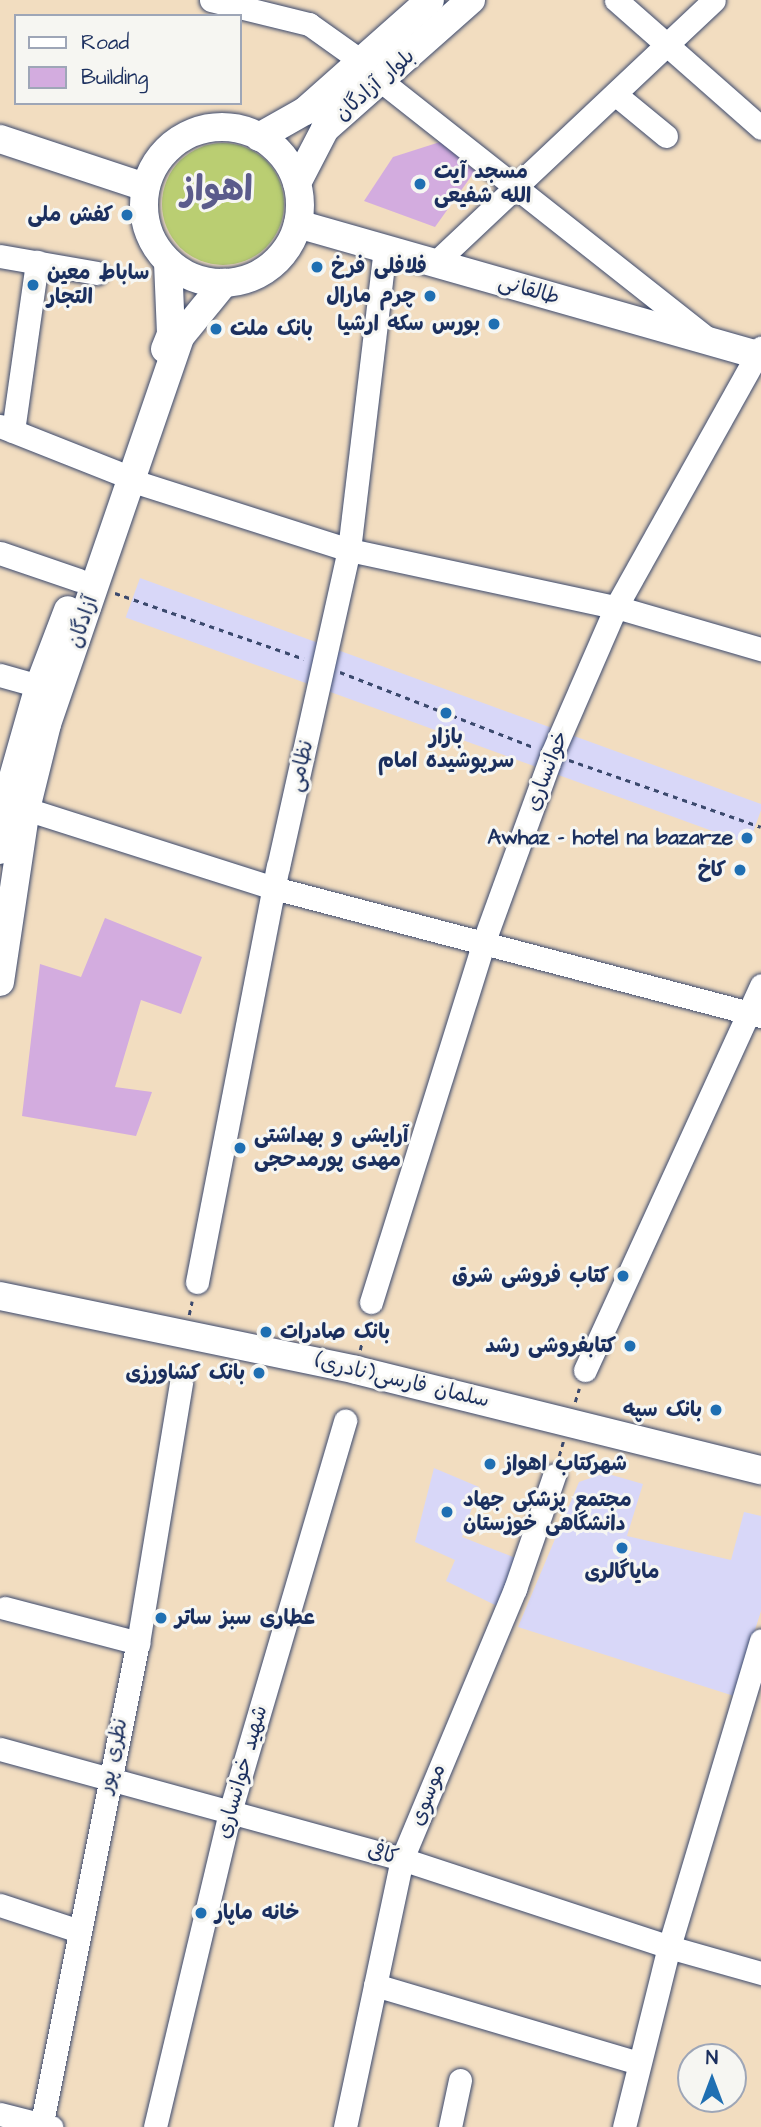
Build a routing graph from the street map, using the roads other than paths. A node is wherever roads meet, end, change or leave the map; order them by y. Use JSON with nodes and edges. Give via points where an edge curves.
{"nodes":[{"id":1,"x":211,"y":0,"type":"edge"},
{"id":2,"x":301,"y":0,"type":"edge"},
{"id":3,"x":430,"y":0,"type":"edge"},
{"id":4,"x":471,"y":0,"type":"edge"},
{"id":5,"x":616,"y":0,"type":"edge"},
{"id":6,"x":714,"y":0,"type":"edge"},
{"id":7,"x":282,"y":17,"type":"junction"},
{"id":8,"x":667,"y":45,"type":"junction"},
{"id":9,"x":370,"y":71,"type":"junction"},
{"id":10,"x":615,"y":94,"type":"junction"},
{"id":11,"x":761,"y":128,"type":"edge"},
{"id":12,"x":667,"y":136,"type":"dead end"},
{"id":13,"x":259,"y":137,"type":"junction"},
{"id":14,"x":0,"y":139,"type":"edge"},
{"id":15,"x":297,"y":183,"type":"junction"},
{"id":16,"x":145,"y":187,"type":"junction"},
{"id":17,"x":516,"y":187,"type":"junction"},
{"id":18,"x":298,"y":224,"type":"junction"},
{"id":19,"x":385,"y":248,"type":"junction"},
{"id":20,"x":0,"y":256,"type":"edge"},
{"id":21,"x":37,"y":262,"type":"junction"},
{"id":22,"x":168,"y":262,"type":"junction"},
{"id":23,"x":435,"y":263,"type":"junction"},
{"id":24,"x":97,"y":273,"type":"dead end"},
{"id":25,"x":224,"y":283,"type":"junction"},
{"id":26,"x":710,"y":341,"type":"junction"},
{"id":27,"x":760,"y":354,"type":"edge"},
{"id":28,"x":6,"y":429,"type":"edge"},
{"id":29,"x":124,"y":476,"type":"junction"},
{"id":30,"x":349,"y":550,"type":"junction"},
{"id":31,"x":0,"y":553,"type":"edge"},
{"id":32,"x":88,"y":583,"type":"junction"},
{"id":33,"x":616,"y":607,"type":"junction"},
{"id":34,"x":761,"y":649,"type":"edge"},
{"id":35,"x":0,"y":675,"type":"edge"},
{"id":36,"x":39,"y":686,"type":"junction"},
{"id":37,"x":26,"y":809,"type":"junction"},
{"id":38,"x":0,"y":850,"type":"edge"},
{"id":39,"x":274,"y":888,"type":"junction"},
{"id":40,"x":484,"y":941,"type":"junction"},
{"id":41,"x":0,"y":982,"type":"edge"},
{"id":42,"x":761,"y":985,"type":"edge"},
{"id":43,"x":754,"y":1014,"type":"edge"},
{"id":44,"x":197,"y":1282,"type":"dead end"},
{"id":45,"x":0,"y":1296,"type":"edge"},
{"id":46,"x":371,"y":1302,"type":"dead end"},
{"id":47,"x":585,"y":1370,"type":"dead end"},
{"id":48,"x":181,"y":1384,"type":"dead end"},
{"id":49,"x":345,"y":1422,"type":"dead end"},
{"id":50,"x":761,"y":1470,"type":"edge"},
{"id":51,"x":554,"y":1476,"type":"dead end"},
{"id":52,"x":5,"y":1608,"type":"dead end"},
{"id":53,"x":761,"y":1640,"type":"edge"},
{"id":54,"x":138,"y":1643,"type":"junction"},
{"id":55,"x":0,"y":1749,"type":"edge"},
{"id":56,"x":107,"y":1777,"type":"junction"},
{"id":57,"x":230,"y":1812,"type":"junction"},
{"id":58,"x":402,"y":1859,"type":"junction"},
{"id":59,"x":0,"y":1905,"type":"edge"},
{"id":60,"x":79,"y":1931,"type":"junction"},
{"id":61,"x":669,"y":1947,"type":"junction"},
{"id":62,"x":761,"y":1973,"type":"edge"},
{"id":63,"x":375,"y":1985,"type":"junction"},
{"id":64,"x":638,"y":2063,"type":"junction"},
{"id":65,"x":460,"y":2080,"type":"dead end"},
{"id":66,"x":0,"y":2114,"type":"edge"},
{"id":67,"x":45,"y":2126,"type":"edge"},
{"id":68,"x":155,"y":2127,"type":"edge"},
{"id":69,"x":345,"y":2127,"type":"edge"},
{"id":70,"x":450,"y":2127,"type":"edge"},
{"id":71,"x":624,"y":2127,"type":"edge"}],
"edges":[{"from":1,"to":7,"type":"street"},
{"from":2,"to":7,"type":"street"},
{"from":3,"to":9,"type":"main road","name":"بلوار آزادگان"},
{"from":4,"to":9,"type":"main road","name":"بلوار آزادگان"},
{"from":5,"to":8,"type":"street"},
{"from":6,"to":8,"type":"street"},
{"from":7,"to":9,"type":"street","via":[[309,24]]},
{"from":8,"to":10,"type":"street"},
{"from":8,"to":11,"type":"street"},
{"from":9,"to":13,"type":"main road","name":"بلوار آزادگان"},
{"from":9,"to":15,"type":"main road","name":"بلوار آزادگان","via":[[325,129]]},
{"from":9,"to":17,"type":"street"},
{"from":10,"to":12,"type":"street"},
{"from":10,"to":17,"type":"street"},
{"from":13,"to":15,"type":"main road","via":[[275,149]]},
{"from":13,"to":16,"type":"main road","via":[[230,128],[199,131],[165,152]]},
{"from":14,"to":16,"type":"main road"},
{"from":15,"to":18,"type":"main road"},
{"from":16,"to":22,"type":"main road","via":[[147,228]]},
{"from":17,"to":23,"type":"street"},
{"from":17,"to":26,"type":"street"},
{"from":18,"to":19,"type":"main road","name":"طالقانی"},
{"from":18,"to":25,"type":"main road","via":[[278,259],[244,280]]},
{"from":19,"to":23,"type":"main road","name":"طالقانی"},
{"from":19,"to":30,"type":"street","name":"نظامی"},
{"from":20,"to":21,"type":"street"},
{"from":21,"to":24,"type":"street"},
{"from":21,"to":28,"type":"street"},
{"from":22,"to":25,"type":"main road","via":[[204,281]]},
{"from":22,"to":29,"type":"main road","name":"آزادگان","via":[[171,334]]},
{"from":23,"to":26,"type":"main road","name":"طالقانی"},
{"from":25,"to":29,"type":"main road","name":"آزادگان","via":[[180,337]]},
{"from":26,"to":27,"type":"main road","name":"طالقانی"},
{"from":27,"to":33,"type":"street","name":"خوانساری"},
{"from":28,"to":29,"type":"street"},
{"from":29,"to":30,"type":"street"},
{"from":29,"to":32,"type":"main road","name":"آزادگان"},
{"from":30,"to":33,"type":"street"},
{"from":30,"to":39,"type":"street","name":"نظامی"},
{"from":31,"to":32,"type":"street"},
{"from":32,"to":36,"type":"main road","name":"آزادگان"},
{"from":32,"to":37,"type":"main road","name":"آزادگان"},
{"from":33,"to":34,"type":"street"},
{"from":33,"to":40,"type":"street","name":"خوانساری","via":[[552,754]]},
{"from":35,"to":36,"type":"street"},
{"from":36,"to":38,"type":"main road","name":"آزادگان","via":[[6,802]]},
{"from":37,"to":39,"type":"street"},
{"from":37,"to":41,"type":"main road","name":"آزادگان"},
{"from":39,"to":40,"type":"street"},
{"from":39,"to":44,"type":"street","name":"نظامی"},
{"from":40,"to":43,"type":"street"},
{"from":40,"to":46,"type":"street","name":"خوانساری"},
{"from":42,"to":43,"type":"street"},
{"from":43,"to":47,"type":"street"},
{"from":45,"to":50,"type":"main road","name":"سلمان فارسی(نادری)","via":[[369,1373]]},
{"from":48,"to":54,"type":"street","name":"نظری پور"},
{"from":49,"to":57,"type":"street","name":"شهید خوانساری"},
{"from":51,"to":58,"type":"street","name":"موسوی","via":[[515,1589]]},
{"from":52,"to":54,"type":"street"},
{"from":53,"to":61,"type":"street"},
{"from":54,"to":56,"type":"street","name":"نظری پور"},
{"from":55,"to":56,"type":"street","name":"کافی"},
{"from":56,"to":57,"type":"street","name":"کافی"},
{"from":56,"to":60,"type":"street","name":"نظری پور"},
{"from":57,"to":58,"type":"street","name":"کافی"},
{"from":57,"to":68,"type":"street","name":"شهید خوانساری"},
{"from":58,"to":61,"type":"street","name":"کافی"},
{"from":58,"to":63,"type":"street","name":"موسوی"},
{"from":59,"to":60,"type":"street"},
{"from":60,"to":67,"type":"street","name":"نظری پور"},
{"from":61,"to":62,"type":"street","name":"کافی"},
{"from":61,"to":64,"type":"street"},
{"from":63,"to":64,"type":"street"},
{"from":63,"to":69,"type":"street","name":"موسوی"},
{"from":64,"to":71,"type":"street"},
{"from":65,"to":70,"type":"street"},
{"from":66,"to":67,"type":"street"}]}
